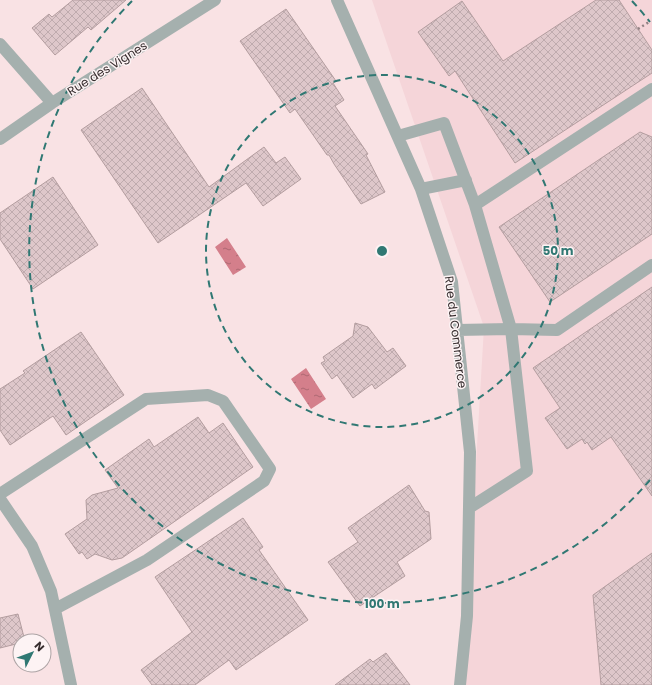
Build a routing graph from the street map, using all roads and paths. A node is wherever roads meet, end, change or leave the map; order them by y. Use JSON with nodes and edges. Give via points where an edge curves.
{"nodes":[{"id":1,"x":215,"y":0,"type":"edge"},
{"id":2,"x":337,"y":0,"type":"edge"},
{"id":3,"x":649,"y":22,"type":"dead end"},
{"id":4,"x":638,"y":29,"type":"dead end"},
{"id":5,"x":0,"y":44,"type":"edge"},
{"id":6,"x":652,"y":89,"type":"edge"},
{"id":7,"x":52,"y":103,"type":"junction"},
{"id":8,"x":398,"y":136,"type":"junction"},
{"id":9,"x":0,"y":139,"type":"edge"},
{"id":10,"x":466,"y":180,"type":"junction"},
{"id":11,"x":421,"y":189,"type":"junction"},
{"id":12,"x":475,"y":205,"type":"junction"},
{"id":13,"x":652,"y":265,"type":"edge"},
{"id":14,"x":511,"y":329,"type":"junction"},
{"id":15,"x":457,"y":330,"type":"junction"},
{"id":16,"x":0,"y":494,"type":"edge"},
{"id":17,"x":0,"y":499,"type":"edge"},
{"id":18,"x":469,"y":508,"type":"junction"},
{"id":19,"x":55,"y":609,"type":"junction"},
{"id":20,"x":71,"y":685,"type":"edge"},
{"id":21,"x":460,"y":685,"type":"edge"}],
"edges":[{"from":1,"to":7,"type":"street","name":"Rue des Vignes"},
{"from":2,"to":8,"type":"street","name":"Rue du Commerce"},
{"from":3,"to":4,"type":"path"},
{"from":5,"to":7,"type":"street"},
{"from":6,"to":12,"type":"street"},
{"from":7,"to":9,"type":"street","name":"Rue des Vignes"},
{"from":8,"to":10,"type":"street","via":[[444,123]]},
{"from":8,"to":11,"type":"street","name":"Rue du Commerce"},
{"from":10,"to":11,"type":"street"},
{"from":10,"to":12,"type":"street"},
{"from":11,"to":15,"type":"street","name":"Rue du Commerce","via":[[452,282]]},
{"from":12,"to":14,"type":"street"},
{"from":13,"to":14,"type":"street","via":[[557,330]]},
{"from":14,"to":15,"type":"street"},
{"from":14,"to":18,"type":"street","via":[[527,471]]},
{"from":15,"to":18,"type":"street","name":"Rue du Commerce","via":[[470,452]]},
{"from":16,"to":19,"type":"street","via":[[146,399],[208,395],[223,401],[270,470],[264,481],[147,560]]},
{"from":17,"to":19,"type":"street","via":[[32,546],[51,591]]},
{"from":18,"to":21,"type":"street","name":"Rue du Commerce","via":[[466,616]]},
{"from":19,"to":20,"type":"street"}]}
